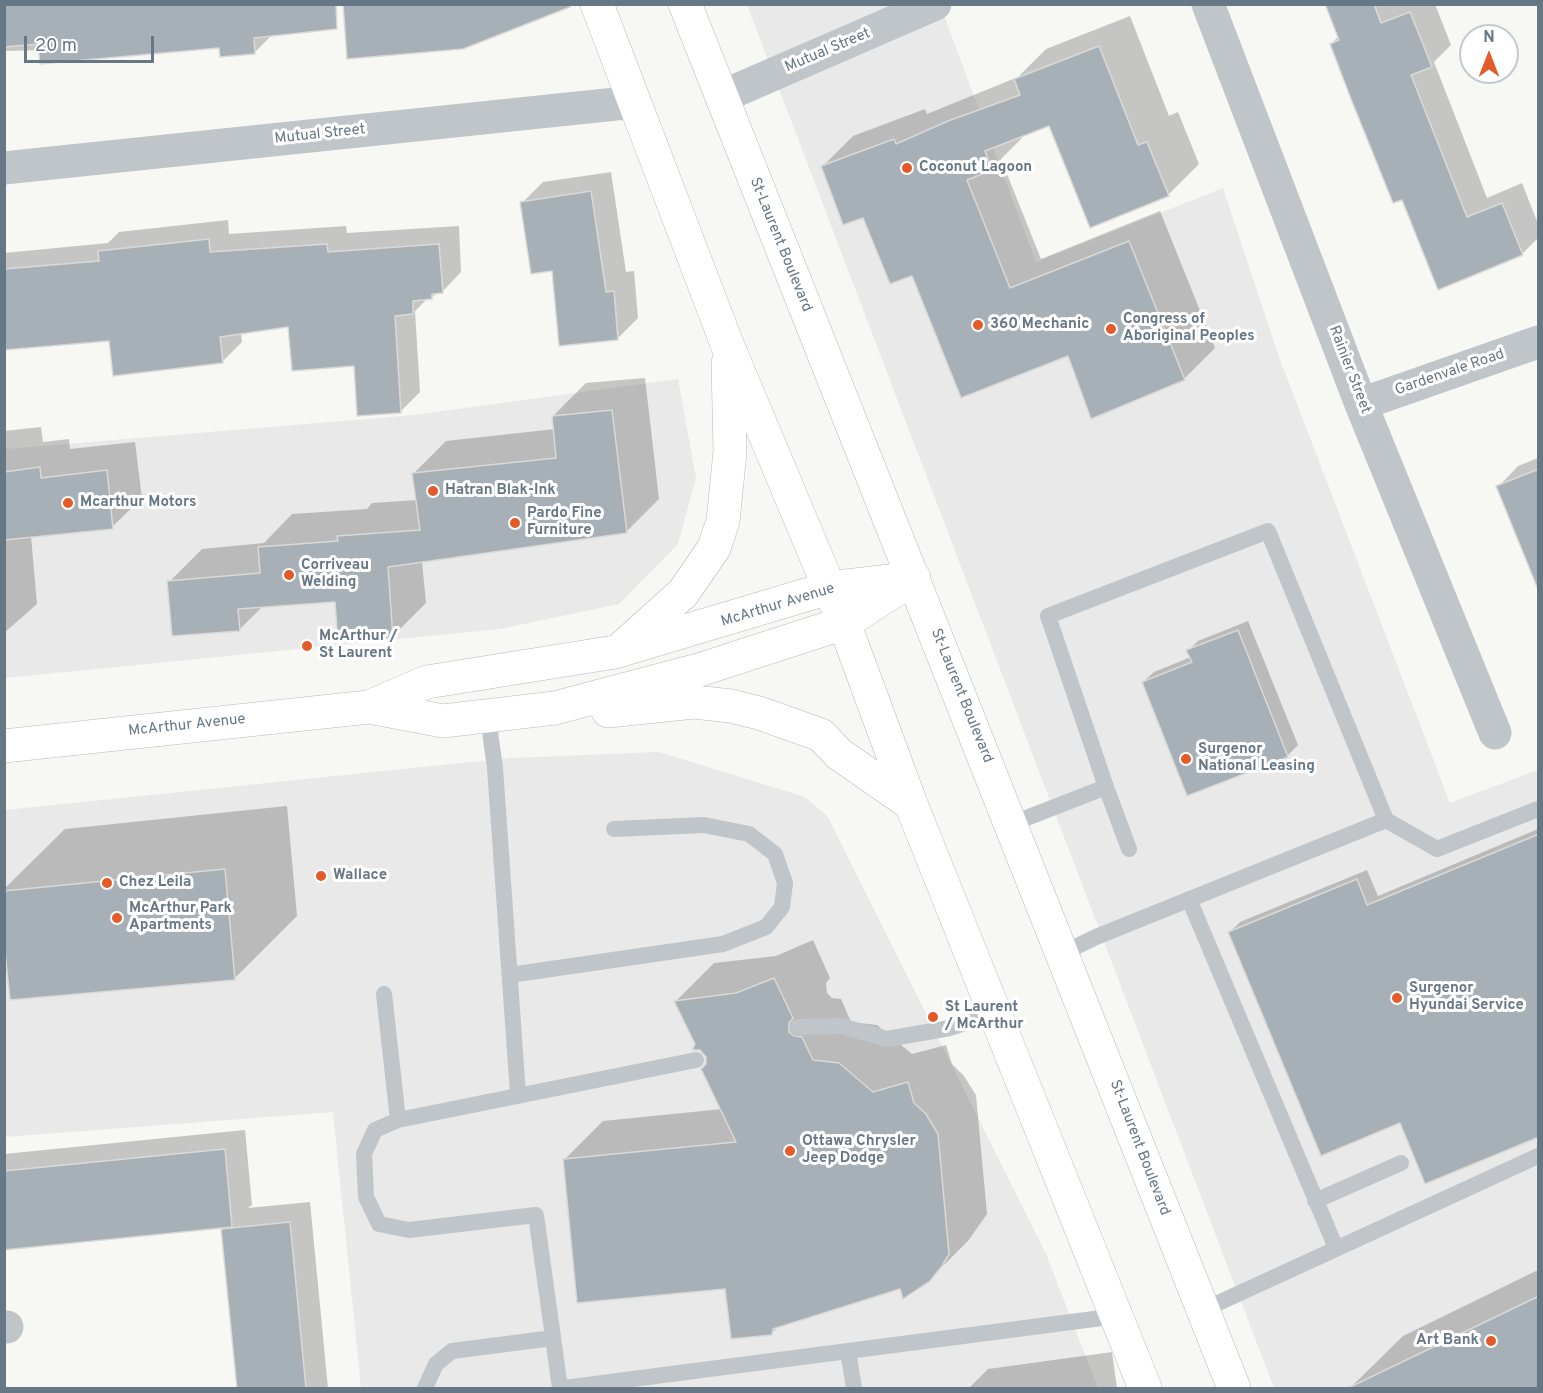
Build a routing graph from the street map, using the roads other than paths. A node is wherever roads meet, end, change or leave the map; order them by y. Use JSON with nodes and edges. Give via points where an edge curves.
{"nodes":[{"id":1,"x":597,"y":4,"type":"edge"},
{"id":2,"x":685,"y":4,"type":"edge"},
{"id":3,"x":935,"y":4,"type":"edge"},
{"id":4,"x":1208,"y":4,"type":"edge"},
{"id":5,"x":721,"y":97,"type":"junction"},
{"id":6,"x":635,"y":102,"type":"junction"},
{"id":7,"x":4,"y":168,"type":"edge"},
{"id":8,"x":1539,"y":342,"type":"edge"},
{"id":9,"x":727,"y":344,"type":"junction"},
{"id":10,"x":1361,"y":404,"type":"junction"},
{"id":11,"x":914,"y":578,"type":"junction"},
{"id":12,"x":829,"y":588,"type":"junction"},
{"id":13,"x":844,"y":623,"type":"junction"},
{"id":14,"x":615,"y":652,"type":"junction"},
{"id":15,"x":369,"y":707,"type":"junction"},
{"id":16,"x":555,"y":708,"type":"junction"},
{"id":17,"x":488,"y":717,"type":"junction"},
{"id":18,"x":1495,"y":733,"type":"dead end"},
{"id":19,"x":4,"y":746,"type":"edge"},
{"id":20,"x":1106,"y":787,"type":"junction"},
{"id":21,"x":911,"y":804,"type":"junction"},
{"id":22,"x":1539,"y":809,"type":"edge"},
{"id":23,"x":1386,"y":820,"type":"junction"},
{"id":24,"x":1011,"y":824,"type":"junction"},
{"id":25,"x":614,"y":829,"type":"dead end"},
{"id":26,"x":1129,"y":849,"type":"dead end"},
{"id":27,"x":1189,"y":899,"type":"junction"},
{"id":28,"x":1063,"y":953,"type":"junction"},
{"id":29,"x":510,"y":975,"type":"junction"},
{"id":30,"x":384,"y":994,"type":"dead end"},
{"id":31,"x":996,"y":1013,"type":"junction"},
{"id":32,"x":798,"y":1027,"type":"dead end"},
{"id":33,"x":696,"y":1060,"type":"dead end"},
{"id":34,"x":518,"y":1094,"type":"junction"},
{"id":35,"x":398,"y":1120,"type":"junction"},
{"id":36,"x":1539,"y":1156,"type":"edge"},
{"id":37,"x":1401,"y":1163,"type":"dead end"},
{"id":38,"x":1315,"y":1201,"type":"junction"},
{"id":39,"x":1336,"y":1248,"type":"junction"},
{"id":40,"x":1203,"y":1310,"type":"junction"},
{"id":41,"x":1117,"y":1316,"type":"junction"},
{"id":42,"x":553,"y":1338,"type":"junction"},
{"id":43,"x":848,"y":1351,"type":"junction"},
{"id":44,"x":425,"y":1389,"type":"edge"},
{"id":45,"x":562,"y":1389,"type":"edge"},
{"id":46,"x":854,"y":1389,"type":"edge"},
{"id":47,"x":1145,"y":1389,"type":"edge"},
{"id":48,"x":1234,"y":1389,"type":"edge"}],
"edges":[{"from":1,"to":6,"type":"main road"},
{"from":2,"to":5,"type":"main road","name":"St-Laurent Boulevard"},
{"from":3,"to":5,"type":"street","name":"Mutual Street"},
{"from":4,"to":10,"type":"street","name":"Rainier Street"},
{"from":5,"to":11,"type":"main road","name":"St-Laurent Boulevard"},
{"from":6,"to":7,"type":"street","name":"Mutual Street"},
{"from":6,"to":9,"type":"main road"},
{"from":8,"to":10,"type":"street","name":"Gardenvale Road"},
{"from":9,"to":12,"type":"main road"},
{"from":9,"to":14,"type":"main road","via":[[730,452],[723,520],[714,548],[683,593]]},
{"from":10,"to":18,"type":"street","name":"Rainier Street"},
{"from":11,"to":12,"type":"main road","name":"McArthur Avenue"},
{"from":11,"to":13,"type":"main road","name":"McArthur Avenue"},
{"from":11,"to":24,"type":"main road","name":"St-Laurent Boulevard"},
{"from":12,"to":13,"type":"main road"},
{"from":12,"to":14,"type":"main road","name":"McArthur Avenue"},
{"from":13,"to":16,"type":"main road","name":"McArthur Avenue","via":[[702,669]]},
{"from":13,"to":21,"type":"main road"},
{"from":14,"to":15,"type":"main road","name":"McArthur Avenue","via":[[427,682]]},
{"from":15,"to":17,"type":"main road","name":"McArthur Avenue","via":[[442,721]]},
{"from":15,"to":19,"type":"main road","name":"McArthur Avenue"},
{"from":16,"to":17,"type":"main road","name":"McArthur Avenue"},
{"from":16,"to":21,"type":"main road","via":[[609,711],[694,702],[759,713],[821,735],[839,754]]},
{"from":17,"to":29,"type":"lane"},
{"from":20,"to":23,"type":"lane","via":[[1048,616],[1268,531]]},
{"from":20,"to":24,"type":"lane"},
{"from":20,"to":26,"type":"lane"},
{"from":21,"to":31,"type":"main road"},
{"from":22,"to":23,"type":"lane","via":[[1437,849]]},
{"from":23,"to":27,"type":"lane"},
{"from":24,"to":28,"type":"main road","name":"St-Laurent Boulevard"},
{"from":25,"to":29,"type":"lane","via":[[704,825],[749,834],[775,854],[785,883],[782,907],[766,927],[723,944]]},
{"from":27,"to":28,"type":"lane"},
{"from":27,"to":38,"type":"lane"},
{"from":28,"to":40,"type":"main road","name":"St-Laurent Boulevard"},
{"from":29,"to":34,"type":"lane"},
{"from":30,"to":35,"type":"lane"},
{"from":31,"to":32,"type":"lane","via":[[950,1028],[887,1039],[841,1026]]},
{"from":31,"to":41,"type":"main road"},
{"from":33,"to":34,"type":"lane"},
{"from":34,"to":35,"type":"lane"},
{"from":35,"to":42,"type":"lane","via":[[375,1130],[364,1154],[366,1197],[380,1224],[409,1230],[536,1215]]},
{"from":36,"to":39,"type":"lane"},
{"from":37,"to":38,"type":"lane"},
{"from":38,"to":39,"type":"lane"},
{"from":39,"to":40,"type":"lane"},
{"from":40,"to":48,"type":"main road","name":"St-Laurent Boulevard"},
{"from":41,"to":43,"type":"lane"},
{"from":41,"to":47,"type":"main road"},
{"from":42,"to":44,"type":"lane","via":[[452,1351],[436,1364]]},
{"from":42,"to":45,"type":"lane"},
{"from":43,"to":45,"type":"lane"},
{"from":43,"to":46,"type":"lane"}]}
